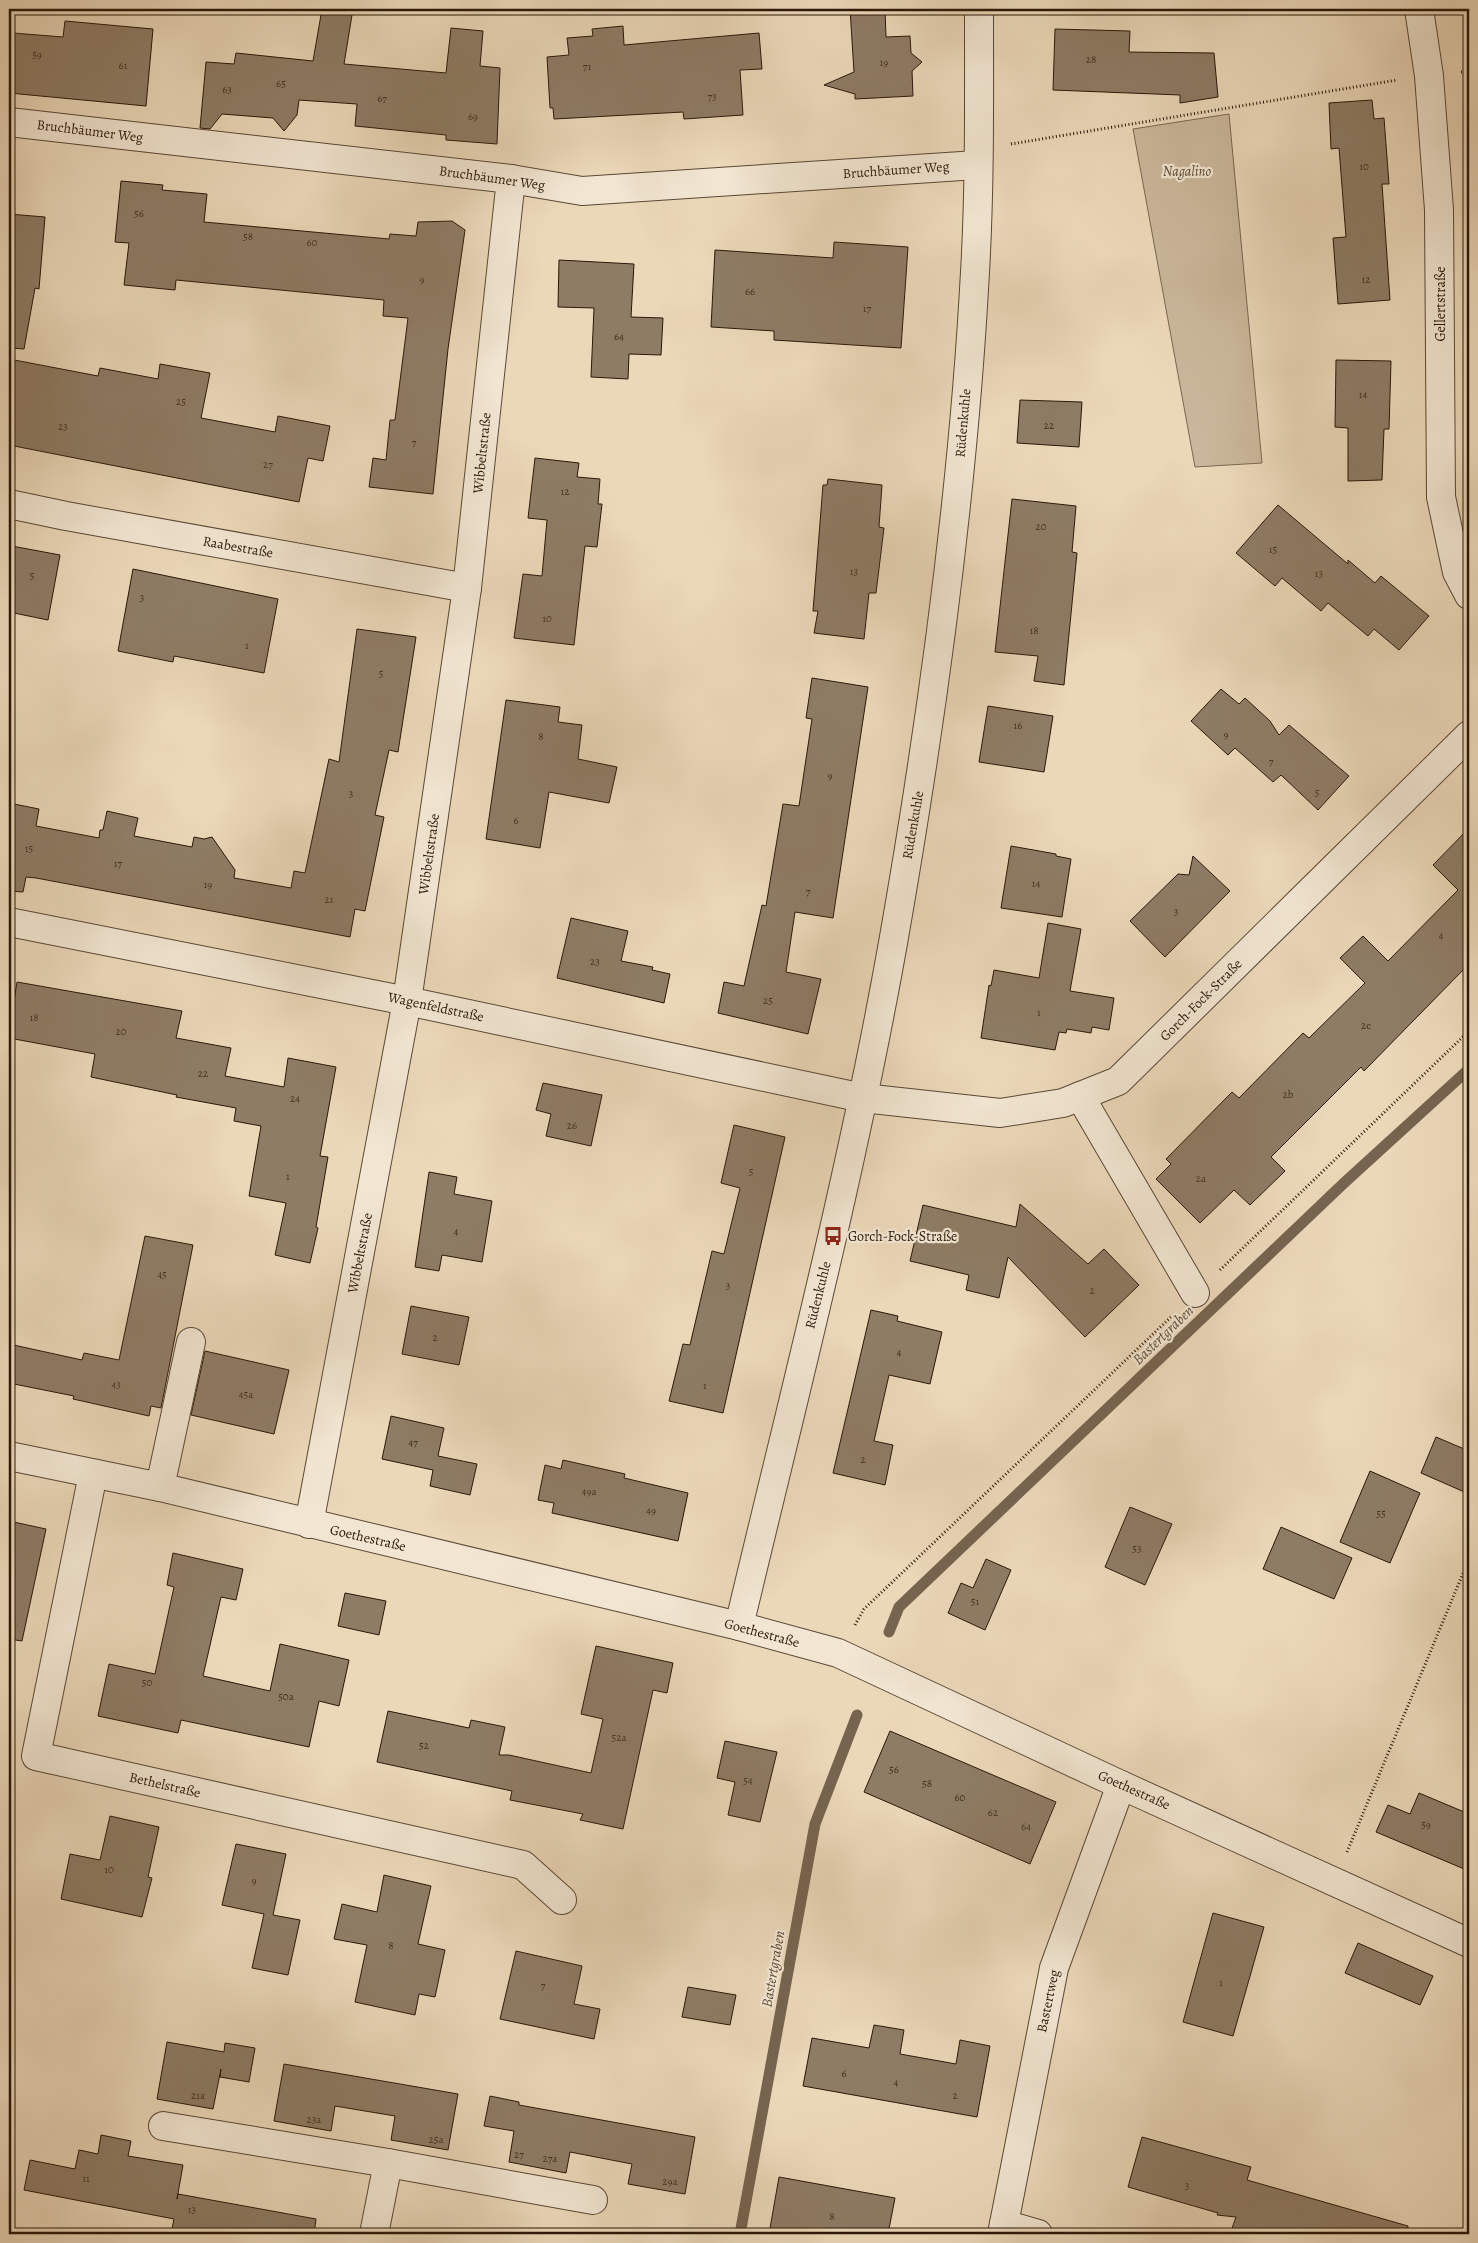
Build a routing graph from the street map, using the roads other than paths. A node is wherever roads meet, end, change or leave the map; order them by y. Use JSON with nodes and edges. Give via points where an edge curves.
{"nodes":[{"id":1,"x":979,"y":9,"type":"edge"},
{"id":2,"x":1419,"y":9,"type":"edge"},
{"id":3,"x":9,"y":122,"type":"edge"},
{"id":4,"x":978,"y":157,"type":"junction"},
{"id":5,"x":511,"y":179,"type":"junction"},
{"id":6,"x":9,"y":504,"type":"edge"},
{"id":7,"x":467,"y":588,"type":"junction"},
{"id":8,"x":1469,"y":595,"type":"edge"},
{"id":9,"x":1469,"y":735,"type":"edge"},
{"id":10,"x":9,"y":922,"type":"edge"},
{"id":11,"x":407,"y":1001,"type":"junction"},
{"id":12,"x":1080,"y":1096,"type":"junction"},
{"id":13,"x":863,"y":1098,"type":"junction"},
{"id":14,"x":1195,"y":1293,"type":"road end"},
{"id":15,"x":192,"y":1342,"type":"dead end"},
{"id":16,"x":9,"y":1456,"type":"edge"},
{"id":17,"x":93,"y":1474,"type":"junction"},
{"id":18,"x":160,"y":1487,"type":"junction"},
{"id":19,"x":309,"y":1524,"type":"junction"},
{"id":20,"x":739,"y":1626,"type":"junction"},
{"id":21,"x":1120,"y":1785,"type":"junction"},
{"id":22,"x":562,"y":1900,"type":"dead end"},
{"id":23,"x":1469,"y":1942,"type":"edge"},
{"id":24,"x":163,"y":2126,"type":"dead end"},
{"id":25,"x":388,"y":2164,"type":"junction"},
{"id":26,"x":593,"y":2200,"type":"dead end"},
{"id":27,"x":1003,"y":2229,"type":"edge"},
{"id":28,"x":374,"y":2234,"type":"edge"},
{"id":29,"x":1038,"y":2234,"type":"edge"}],
"edges":[{"from":1,"to":4,"type":"street","name":"Rüdenkuhle"},
{"from":2,"to":8,"type":"street","name":"Gellertstraße","via":[[1429,76],[1439,210],[1441,497],[1457,572]]},
{"from":3,"to":5,"type":"street","name":"Bruchbäumer Weg"},
{"from":4,"to":5,"type":"street","name":"Bruchbäumer Weg","via":[[582,191]]},
{"from":4,"to":13,"type":"street","name":"Rüdenkuhle","via":[[975,269],[965,409],[946,600],[916,808]]},
{"from":5,"to":7,"type":"street","name":"Wibbeltstraße"},
{"from":6,"to":7,"type":"street","name":"Raabestraße"},
{"from":7,"to":11,"type":"street","name":"Wibbeltstraße"},
{"from":9,"to":12,"type":"street","name":"Gorch-Fock-Straße","via":[[1118,1081]]},
{"from":10,"to":11,"type":"street","name":"Wagenfeldstraße"},
{"from":11,"to":13,"type":"street","name":"Wagenfeldstraße"},
{"from":11,"to":19,"type":"street","name":"Wibbeltstraße"},
{"from":12,"to":13,"type":"street","name":"Gorch-Fock-Straße","via":[[1063,1103],[1000,1113]]},
{"from":12,"to":14,"type":"street"},
{"from":13,"to":20,"type":"street","name":"Rüdenkuhle"},
{"from":15,"to":18,"type":"street"},
{"from":16,"to":17,"type":"street","name":"Goethestraße"},
{"from":17,"to":18,"type":"street","name":"Goethestraße"},
{"from":17,"to":22,"type":"street","name":"Bethelstraße","via":[[36,1756],[524,1865]]},
{"from":18,"to":19,"type":"street","name":"Goethestraße"},
{"from":19,"to":20,"type":"street","name":"Goethestraße"},
{"from":20,"to":21,"type":"street","name":"Goethestraße","via":[[838,1654]]},
{"from":21,"to":23,"type":"street","name":"Goethestraße"},
{"from":21,"to":27,"type":"street","name":"Bastertweg","via":[[1054,1968]]},
{"from":24,"to":25,"type":"street"},
{"from":25,"to":26,"type":"street"},
{"from":25,"to":28,"type":"street"},
{"from":27,"to":29,"type":"street","name":"Bastertweg"}]}
